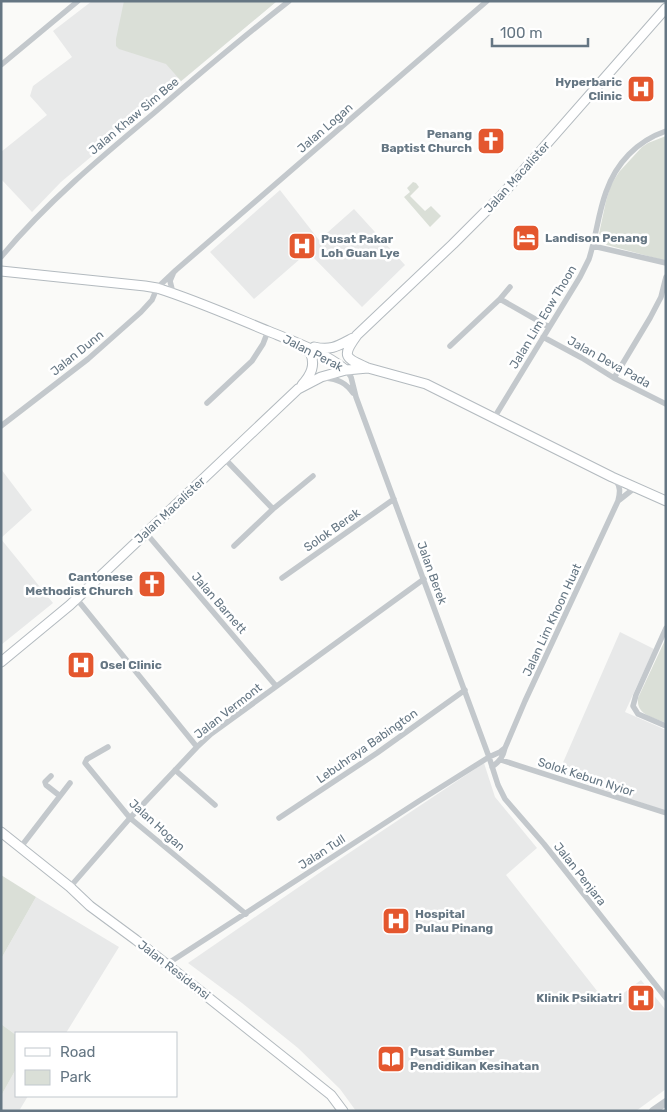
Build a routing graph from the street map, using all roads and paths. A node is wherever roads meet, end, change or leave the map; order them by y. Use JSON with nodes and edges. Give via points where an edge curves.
{"nodes":[{"id":1,"x":289,"y":1,"type":"edge"},
{"id":2,"x":487,"y":1,"type":"edge"},
{"id":3,"x":77,"y":2,"type":"edge"},
{"id":4,"x":666,"y":8,"type":"edge"},
{"id":5,"x":1,"y":65,"type":"edge"},
{"id":6,"x":666,"y":131,"type":"edge"},
{"id":7,"x":593,"y":246,"type":"junction"},
{"id":8,"x":1,"y":257,"type":"edge"},
{"id":9,"x":666,"y":263,"type":"edge"},
{"id":10,"x":176,"y":270,"type":"junction"},
{"id":11,"x":1,"y":272,"type":"edge"},
{"id":12,"x":666,"y":278,"type":"edge"},
{"id":13,"x":510,"y":287,"type":"dead end"},
{"id":14,"x":157,"y":288,"type":"junction"},
{"id":15,"x":173,"y":293,"type":"junction"},
{"id":16,"x":500,"y":299,"type":"junction"},
{"id":17,"x":550,"y":327,"type":"junction"},
{"id":18,"x":268,"y":331,"type":"junction"},
{"id":19,"x":357,"y":335,"type":"junction"},
{"id":20,"x":544,"y":336,"type":"junction"},
{"id":21,"x":297,"y":343,"type":"junction"},
{"id":22,"x":450,"y":346,"type":"dead end"},
{"id":23,"x":368,"y":368,"type":"junction"},
{"id":24,"x":346,"y":370,"type":"junction"},
{"id":25,"x":321,"y":378,"type":"junction"},
{"id":26,"x":614,"y":378,"type":"junction"},
{"id":27,"x":298,"y":389,"type":"junction"},
{"id":28,"x":356,"y":397,"type":"junction"},
{"id":29,"x":207,"y":403,"type":"dead end"},
{"id":30,"x":666,"y":404,"type":"edge"},
{"id":31,"x":494,"y":418,"type":"junction"},
{"id":32,"x":1,"y":426,"type":"edge"},
{"id":33,"x":225,"y":459,"type":"junction"},
{"id":34,"x":314,"y":476,"type":"dead end"},
{"id":35,"x":612,"y":477,"type":"junction"},
{"id":36,"x":637,"y":488,"type":"junction"},
{"id":37,"x":394,"y":499,"type":"junction"},
{"id":38,"x":618,"y":501,"type":"junction"},
{"id":39,"x":666,"y":501,"type":"edge"},
{"id":40,"x":273,"y":509,"type":"junction"},
{"id":41,"x":146,"y":533,"type":"junction"},
{"id":42,"x":234,"y":546,"type":"dead end"},
{"id":43,"x":282,"y":578,"type":"dead end"},
{"id":44,"x":424,"y":579,"type":"junction"},
{"id":45,"x":76,"y":598,"type":"junction"},
{"id":46,"x":666,"y":628,"type":"edge"},
{"id":47,"x":1,"y":662,"type":"edge"},
{"id":48,"x":276,"y":686,"type":"junction"},
{"id":49,"x":465,"y":690,"type":"junction"},
{"id":50,"x":666,"y":726,"type":"edge"},
{"id":51,"x":108,"y":746,"type":"dead end"},
{"id":52,"x":197,"y":747,"type":"junction"},
{"id":53,"x":505,"y":748,"type":"junction"},
{"id":54,"x":489,"y":757,"type":"junction"},
{"id":55,"x":501,"y":760,"type":"junction"},
{"id":56,"x":492,"y":767,"type":"junction"},
{"id":57,"x":175,"y":770,"type":"junction"},
{"id":58,"x":50,"y":776,"type":"dead end"},
{"id":59,"x":70,"y":783,"type":"dead end"},
{"id":60,"x":60,"y":796,"type":"junction"},
{"id":61,"x":215,"y":805,"type":"dead end"},
{"id":62,"x":666,"y":813,"type":"edge"},
{"id":63,"x":130,"y":818,"type":"junction"},
{"id":64,"x":279,"y":818,"type":"dead end"},
{"id":65,"x":2,"y":833,"type":"edge"},
{"id":66,"x":20,"y":848,"type":"junction"},
{"id":67,"x":70,"y":887,"type":"junction"},
{"id":68,"x":246,"y":914,"type":"junction"},
{"id":69,"x":166,"y":964,"type":"junction"},
{"id":70,"x":666,"y":998,"type":"edge"},
{"id":71,"x":666,"y":1102,"type":"edge"},
{"id":72,"x":343,"y":1111,"type":"edge"},
{"id":73,"x":653,"y":1111,"type":"edge"}],
"edges":[{"from":1,"to":8,"type":"street","name":"Jalan Khaw Sim Bee","via":[[77,179],[38,215]]},
{"from":2,"to":10,"type":"street","name":"Jalan Logan"},
{"from":3,"to":5,"type":"street"},
{"from":4,"to":19,"type":"main road","name":"Jalan Macalister","via":[[501,196]]},
{"from":6,"to":7,"type":"street","name":"Jalan Lim Eow Thoon","via":[[637,146],[610,180]]},
{"from":7,"to":9,"type":"street"},
{"from":7,"to":17,"type":"street","name":"Jalan Lim Eow Thoon","via":[[588,262]]},
{"from":10,"to":14,"type":"street","name":"Jalan Logan"},
{"from":10,"to":15,"type":"street","via":[[170,282]]},
{"from":11,"to":14,"type":"main road","name":"Jalan Perak"},
{"from":12,"to":26,"type":"street","via":[[661,297]]},
{"from":13,"to":16,"type":"street"},
{"from":14,"to":15,"type":"main road","name":"Jalan Perak"},
{"from":14,"to":32,"type":"street","name":"Jalan Dunn","via":[[142,312],[88,359]]},
{"from":15,"to":18,"type":"main road","name":"Jalan Perak"},
{"from":16,"to":17,"type":"street"},
{"from":16,"to":22,"type":"street"},
{"from":17,"to":20,"type":"street","name":"Jalan Lim Eow Thoon"},
{"from":18,"to":21,"type":"main road","name":"Jalan Perak"},
{"from":18,"to":27,"type":"main road","via":[[310,352],[313,366]]},
{"from":18,"to":29,"type":"street","via":[[252,361]]},
{"from":19,"to":21,"type":"main road","via":[[331,349]]},
{"from":19,"to":23,"type":"main road","via":[[348,348],[348,357]]},
{"from":20,"to":26,"type":"street","name":"Jalan Deva Pada"},
{"from":20,"to":31,"type":"street","name":"Jalan Lim Eow Thoon"},
{"from":21,"to":24,"type":"main road","name":"Jalan Perak"},
{"from":23,"to":24,"type":"main road","name":"Jalan Perak"},
{"from":23,"to":31,"type":"main road","name":"Jalan Perak","via":[[426,384]]},
{"from":24,"to":25,"type":"main road","name":"Jalan Macalister"},
{"from":24,"to":28,"type":"street","name":"Jalan Berek"},
{"from":25,"to":27,"type":"main road","name":"Jalan Macalister"},
{"from":25,"to":28,"type":"street","name":"Jalan Berek","via":[[343,382]]},
{"from":26,"to":30,"type":"street","name":"Jalan Deva Pada"},
{"from":27,"to":33,"type":"main road","name":"Jalan Macalister"},
{"from":28,"to":37,"type":"street","name":"Jalan Berek"},
{"from":31,"to":35,"type":"main road","name":"Jalan Perak"},
{"from":33,"to":40,"type":"street"},
{"from":33,"to":41,"type":"main road","name":"Jalan Macalister"},
{"from":34,"to":40,"type":"street"},
{"from":35,"to":36,"type":"main road","name":"Jalan Perak"},
{"from":35,"to":38,"type":"street","via":[[618,483]]},
{"from":36,"to":38,"type":"street"},
{"from":36,"to":39,"type":"main road","name":"Jalan Perak"},
{"from":37,"to":43,"type":"street","name":"Solok Berek"},
{"from":37,"to":44,"type":"street","name":"Jalan Berek"},
{"from":38,"to":53,"type":"street","name":"Jalan Lim Khoon Huat"},
{"from":40,"to":42,"type":"street"},
{"from":41,"to":45,"type":"main road","name":"Jalan Macalister"},
{"from":41,"to":48,"type":"street","name":"Jalan Barnett"},
{"from":44,"to":48,"type":"street","name":"Jalan Vermont"},
{"from":44,"to":49,"type":"street","name":"Jalan Berek"},
{"from":45,"to":47,"type":"main road","name":"Jalan Macalister"},
{"from":45,"to":52,"type":"street"},
{"from":46,"to":50,"type":"street","via":[[633,706],[638,714]]},
{"from":48,"to":52,"type":"street","name":"Jalan Vermont"},
{"from":49,"to":54,"type":"street","name":"Jalan Berek"},
{"from":49,"to":64,"type":"street","name":"Lebuhraya Babington"},
{"from":51,"to":63,"type":"street","name":"Jalan Hogan","via":[[85,763]]},
{"from":52,"to":57,"type":"street","name":"Jalan Vermont"},
{"from":53,"to":54,"type":"street"},
{"from":53,"to":55,"type":"street","name":"Jalan Lim Khoon Huat"},
{"from":54,"to":56,"type":"street","name":"Jalan Penjara"},
{"from":54,"to":68,"type":"street","name":"Jalan Tull"},
{"from":55,"to":56,"type":"street"},
{"from":55,"to":62,"type":"street","name":"Solok Kebun Nyior"},
{"from":56,"to":70,"type":"street","name":"Jalan Penjara","via":[[506,800]]},
{"from":57,"to":61,"type":"street"},
{"from":57,"to":63,"type":"street","name":"Jalan Vermont"},
{"from":58,"to":60,"type":"street","via":[[46,785]]},
{"from":59,"to":60,"type":"street"},
{"from":60,"to":66,"type":"street"},
{"from":63,"to":67,"type":"street","name":"Jalan Vermont"},
{"from":63,"to":68,"type":"street","name":"Jalan Hogan"},
{"from":65,"to":66,"type":"main road","name":"Jalan Residensi"},
{"from":66,"to":67,"type":"main road","name":"Jalan Residensi"},
{"from":67,"to":69,"type":"main road","name":"Jalan Residensi"},
{"from":68,"to":69,"type":"street","name":"Jalan Tull"},
{"from":69,"to":72,"type":"main road","name":"Jalan Residensi","via":[[331,1095]]},
{"from":71,"to":73,"type":"street"}]}
